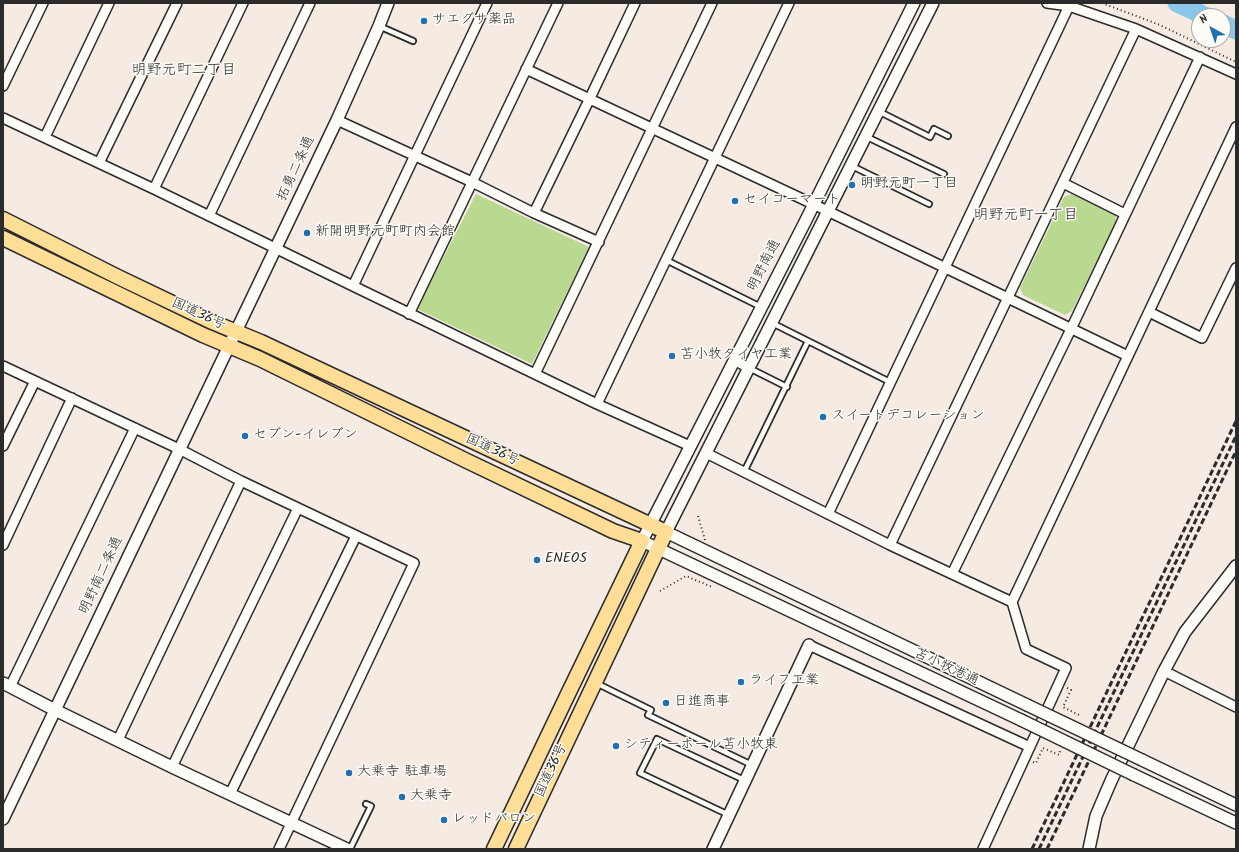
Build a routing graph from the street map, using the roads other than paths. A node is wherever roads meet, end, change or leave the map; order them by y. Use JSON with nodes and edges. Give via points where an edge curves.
{"nodes":[{"id":1,"x":42,"y":3,"type":"edge"},
{"id":2,"x":109,"y":3,"type":"edge"},
{"id":3,"x":177,"y":3,"type":"edge"},
{"id":4,"x":243,"y":3,"type":"edge"},
{"id":5,"x":310,"y":3,"type":"edge"},
{"id":6,"x":388,"y":3,"type":"edge"},
{"id":7,"x":487,"y":3,"type":"edge"},
{"id":8,"x":558,"y":3,"type":"edge"},
{"id":9,"x":635,"y":3,"type":"edge"},
{"id":10,"x":712,"y":3,"type":"edge"},
{"id":11,"x":789,"y":3,"type":"edge"},
{"id":12,"x":914,"y":3,"type":"edge"},
{"id":13,"x":933,"y":3,"type":"edge"},
{"id":14,"x":1047,"y":3,"type":"edge"},
{"id":15,"x":1069,"y":6,"type":"junction"},
{"id":16,"x":379,"y":26,"type":"junction"},
{"id":17,"x":1136,"y":29,"type":"junction"},
{"id":18,"x":413,"y":40,"type":"dead end"},
{"id":19,"x":1200,"y":57,"type":"junction"},
{"id":20,"x":526,"y":69,"type":"junction"},
{"id":21,"x":1236,"y":74,"type":"edge"},
{"id":22,"x":3,"y":86,"type":"edge"},
{"id":23,"x":590,"y":98,"type":"junction"},
{"id":24,"x":878,"y":111,"type":"junction"},
{"id":25,"x":3,"y":118,"type":"edge"},
{"id":26,"x":337,"y":120,"type":"junction"},
{"id":27,"x":1236,"y":127,"type":"edge"},
{"id":28,"x":653,"y":128,"type":"junction"},
{"id":29,"x":865,"y":136,"type":"junction"},
{"id":30,"x":948,"y":136,"type":"dead end"},
{"id":31,"x":45,"y":137,"type":"junction"},
{"id":32,"x":415,"y":156,"type":"junction"},
{"id":33,"x":716,"y":158,"type":"junction"},
{"id":34,"x":99,"y":163,"type":"junction"},
{"id":35,"x":850,"y":166,"type":"junction"},
{"id":36,"x":944,"y":174,"type":"dead end"},
{"id":37,"x":472,"y":182,"type":"junction"},
{"id":38,"x":1063,"y":183,"type":"junction"},
{"id":39,"x":154,"y":189,"type":"junction"},
{"id":40,"x":813,"y":204,"type":"junction"},
{"id":41,"x":929,"y":204,"type":"dead end"},
{"id":42,"x":828,"y":211,"type":"junction"},
{"id":43,"x":534,"y":213,"type":"junction"},
{"id":44,"x":1125,"y":214,"type":"junction"},
{"id":45,"x":209,"y":216,"type":"junction"},
{"id":46,"x":3,"y":219,"type":"edge"},
{"id":47,"x":3,"y":238,"type":"edge"},
{"id":48,"x":598,"y":242,"type":"junction"},
{"id":49,"x":276,"y":249,"type":"junction"},
{"id":50,"x":666,"y":260,"type":"junction"},
{"id":51,"x":944,"y":268,"type":"junction"},
{"id":52,"x":1236,"y":268,"type":"edge"},
{"id":53,"x":353,"y":286,"type":"junction"},
{"id":54,"x":1007,"y":299,"type":"junction"},
{"id":55,"x":761,"y":308,"type":"junction"},
{"id":56,"x":1149,"y":312,"type":"junction"},
{"id":57,"x":409,"y":314,"type":"junction"},
{"id":58,"x":772,"y":323,"type":"junction"},
{"id":59,"x":1071,"y":329,"type":"junction"},
{"id":60,"x":235,"y":332,"type":"junction"},
{"id":61,"x":808,"y":341,"type":"junction"},
{"id":62,"x":228,"y":346,"type":"junction"},
{"id":63,"x":1128,"y":356,"type":"junction"},
{"id":64,"x":734,"y":360,"type":"junction"},
{"id":65,"x":3,"y":366,"type":"edge"},
{"id":66,"x":749,"y":368,"type":"junction"},
{"id":67,"x":535,"y":374,"type":"junction"},
{"id":68,"x":35,"y":381,"type":"junction"},
{"id":69,"x":890,"y":382,"type":"junction"},
{"id":70,"x":787,"y":387,"type":"junction"},
{"id":71,"x":72,"y":398,"type":"junction"},
{"id":72,"x":597,"y":404,"type":"junction"},
{"id":73,"x":135,"y":428,"type":"junction"},
{"id":74,"x":3,"y":446,"type":"edge"},
{"id":75,"x":690,"y":446,"type":"junction"},
{"id":76,"x":179,"y":449,"type":"junction"},
{"id":77,"x":706,"y":453,"type":"junction"},
{"id":78,"x":744,"y":472,"type":"junction"},
{"id":79,"x":241,"y":480,"type":"junction"},
{"id":80,"x":298,"y":508,"type":"junction"},
{"id":81,"x":828,"y":514,"type":"junction"},
{"id":82,"x":650,"y":525,"type":"junction"},
{"id":83,"x":666,"y":532,"type":"junction"},
{"id":84,"x":356,"y":536,"type":"junction"},
{"id":85,"x":642,"y":542,"type":"junction"},
{"id":86,"x":3,"y":545,"type":"edge"},
{"id":87,"x":890,"y":545,"type":"junction"},
{"id":88,"x":658,"y":549,"type":"junction"},
{"id":89,"x":1236,"y":566,"type":"edge"},
{"id":90,"x":952,"y":574,"type":"junction"},
{"id":91,"x":1012,"y":602,"type":"junction"},
{"id":92,"x":808,"y":645,"type":"joint"},
{"id":93,"x":1164,"y":671,"type":"junction"},
{"id":94,"x":594,"y":682,"type":"junction"},
{"id":95,"x":6,"y":685,"type":"edge"},
{"id":96,"x":1236,"y":707,"type":"edge"},
{"id":97,"x":55,"y":710,"type":"junction"},
{"id":98,"x":118,"y":740,"type":"junction"},
{"id":99,"x":1030,"y":747,"type":"junction"},
{"id":100,"x":752,"y":765,"type":"junction"},
{"id":101,"x":172,"y":767,"type":"junction"},
{"id":102,"x":745,"y":780,"type":"junction"},
{"id":103,"x":230,"y":794,"type":"junction"},
{"id":104,"x":366,"y":804,"type":"dead end"},
{"id":105,"x":1236,"y":805,"type":"edge"},
{"id":106,"x":729,"y":815,"type":"junction"},
{"id":107,"x":3,"y":819,"type":"edge"},
{"id":108,"x":291,"y":823,"type":"junction"},
{"id":109,"x":1236,"y":824,"type":"edge"},
{"id":110,"x":279,"y":849,"type":"edge"},
{"id":111,"x":347,"y":849,"type":"edge"},
{"id":112,"x":350,"y":849,"type":"edge"},
{"id":113,"x":494,"y":849,"type":"edge"},
{"id":114,"x":516,"y":849,"type":"edge"},
{"id":115,"x":713,"y":849,"type":"edge"},
{"id":116,"x":983,"y":849,"type":"edge"},
{"id":117,"x":1090,"y":849,"type":"edge"}],
"edges":[{"from":1,"to":22,"type":"street"},
{"from":2,"to":31,"type":"street"},
{"from":3,"to":34,"type":"street"},
{"from":4,"to":39,"type":"street"},
{"from":5,"to":45,"type":"street"},
{"from":6,"to":16,"type":"street","name":"拓勇二条通"},
{"from":7,"to":32,"type":"street"},
{"from":8,"to":20,"type":"street"},
{"from":9,"to":23,"type":"street"},
{"from":10,"to":28,"type":"street"},
{"from":11,"to":33,"type":"street"},
{"from":12,"to":40,"type":"street","name":"明野南通"},
{"from":13,"to":24,"type":"street"},
{"from":14,"to":15,"type":"street"},
{"from":15,"to":17,"type":"street"},
{"from":15,"to":51,"type":"street"},
{"from":16,"to":18,"type":"lane"},
{"from":16,"to":26,"type":"street","name":"拓勇二条通"},
{"from":17,"to":19,"type":"street"},
{"from":17,"to":38,"type":"street"},
{"from":19,"to":21,"type":"street"},
{"from":19,"to":44,"type":"street"},
{"from":20,"to":23,"type":"street"},
{"from":20,"to":37,"type":"street"},
{"from":23,"to":28,"type":"street"},
{"from":23,"to":43,"type":"street"},
{"from":24,"to":29,"type":"street"},
{"from":24,"to":30,"type":"lane","via":[[930,137],[934,129]]},
{"from":25,"to":31,"type":"street"},
{"from":26,"to":32,"type":"street"},
{"from":26,"to":49,"type":"street","name":"拓勇二条通"},
{"from":27,"to":56,"type":"street"},
{"from":28,"to":33,"type":"street"},
{"from":28,"to":48,"type":"street"},
{"from":29,"to":35,"type":"street"},
{"from":29,"to":36,"type":"lane"},
{"from":31,"to":34,"type":"street"},
{"from":32,"to":37,"type":"street"},
{"from":32,"to":53,"type":"street"},
{"from":33,"to":40,"type":"street"},
{"from":33,"to":50,"type":"street"},
{"from":34,"to":39,"type":"street"},
{"from":35,"to":41,"type":"lane"},
{"from":35,"to":42,"type":"street"},
{"from":37,"to":43,"type":"street"},
{"from":37,"to":57,"type":"street"},
{"from":38,"to":44,"type":"street"},
{"from":38,"to":54,"type":"street"},
{"from":39,"to":45,"type":"street"},
{"from":40,"to":42,"type":"street"},
{"from":40,"to":55,"type":"street","name":"明野南通"},
{"from":42,"to":51,"type":"street"},
{"from":42,"to":58,"type":"street"},
{"from":43,"to":48,"type":"street"},
{"from":44,"to":59,"type":"street"},
{"from":45,"to":49,"type":"street"},
{"from":46,"to":60,"type":"highway","name":"国道36号"},
{"from":47,"to":62,"type":"highway","name":"国道36号"},
{"from":48,"to":67,"type":"street"},
{"from":49,"to":53,"type":"street"},
{"from":49,"to":60,"type":"street","name":"拓勇二条通"},
{"from":50,"to":55,"type":"lane"},
{"from":50,"to":72,"type":"street"},
{"from":51,"to":54,"type":"street"},
{"from":51,"to":69,"type":"street"},
{"from":52,"to":56,"type":"street","via":[[1202,338]]},
{"from":53,"to":57,"type":"street"},
{"from":54,"to":59,"type":"street"},
{"from":54,"to":87,"type":"street"},
{"from":55,"to":64,"type":"street","name":"明野南通"},
{"from":56,"to":63,"type":"street"},
{"from":57,"to":67,"type":"street"},
{"from":58,"to":61,"type":"lane"},
{"from":58,"to":66,"type":"street"},
{"from":59,"to":63,"type":"street"},
{"from":59,"to":90,"type":"street"},
{"from":60,"to":62,"type":"street","name":"拓勇二条通"},
{"from":60,"to":82,"type":"highway","name":"国道36号"},
{"from":61,"to":69,"type":"lane"},
{"from":61,"to":70,"type":"lane"},
{"from":62,"to":76,"type":"street","name":"明野南二条通"},
{"from":62,"to":85,"type":"highway","name":"国道36号","via":[[260,359],[493,474]]},
{"from":63,"to":91,"type":"street"},
{"from":64,"to":66,"type":"street"},
{"from":64,"to":75,"type":"street","name":"明野南通"},
{"from":65,"to":68,"type":"street"},
{"from":66,"to":70,"type":"lane"},
{"from":66,"to":77,"type":"street"},
{"from":67,"to":72,"type":"street"},
{"from":68,"to":71,"type":"street"},
{"from":68,"to":74,"type":"street"},
{"from":69,"to":81,"type":"street"},
{"from":70,"to":78,"type":"lane"},
{"from":71,"to":73,"type":"street"},
{"from":71,"to":86,"type":"street"},
{"from":72,"to":75,"type":"street"},
{"from":73,"to":76,"type":"street"},
{"from":73,"to":95,"type":"street"},
{"from":75,"to":82,"type":"street","name":"明野南通"},
{"from":76,"to":79,"type":"street"},
{"from":76,"to":97,"type":"street","name":"明野南二条通"},
{"from":77,"to":78,"type":"street"},
{"from":77,"to":83,"type":"street"},
{"from":78,"to":81,"type":"street"},
{"from":79,"to":80,"type":"street"},
{"from":79,"to":98,"type":"street"},
{"from":80,"to":84,"type":"street"},
{"from":80,"to":101,"type":"street"},
{"from":81,"to":87,"type":"street"},
{"from":82,"to":83,"type":"highway","name":"国道36号"},
{"from":82,"to":85,"type":"street","name":"明野南通"},
{"from":83,"to":88,"type":"highway","name":"国道36号"},
{"from":83,"to":105,"type":"street","name":"苫小牧港通","bridge":true},
{"from":84,"to":103,"type":"street"},
{"from":84,"to":108,"type":"street","via":[[414,563]]},
{"from":85,"to":88,"type":"street","name":"苫小牧港通"},
{"from":85,"to":113,"type":"highway","name":"国道36号"},
{"from":87,"to":90,"type":"street"},
{"from":88,"to":94,"type":"highway","name":"国道36号"},
{"from":88,"to":109,"type":"street","name":"苫小牧港通","bridge":true},
{"from":89,"to":93,"type":"street","via":[[1185,632]]},
{"from":90,"to":91,"type":"street"},
{"from":91,"to":99,"type":"street","via":[[1026,649],[1066,668]]},
{"from":92,"to":99,"type":"street"},
{"from":92,"to":100,"type":"street"},
{"from":93,"to":96,"type":"street"},
{"from":93,"to":117,"type":"street","via":[[1096,816]]},
{"from":94,"to":100,"type":"lane","via":[[651,710],[648,715]]},
{"from":94,"to":114,"type":"highway","name":"国道36号"},
{"from":95,"to":97,"type":"street"},
{"from":97,"to":98,"type":"street"},
{"from":97,"to":107,"type":"street","name":"明野南二条通"},
{"from":98,"to":101,"type":"street"},
{"from":99,"to":116,"type":"street"},
{"from":100,"to":102,"type":"street"},
{"from":101,"to":103,"type":"street"},
{"from":102,"to":106,"type":"street"},
{"from":102,"to":106,"type":"lane","via":[[657,739],[640,773]]},
{"from":103,"to":108,"type":"street"},
{"from":104,"to":112,"type":"lane","via":[[371,806]]},
{"from":106,"to":115,"type":"street"},
{"from":108,"to":110,"type":"street"},
{"from":108,"to":111,"type":"street"}]}
